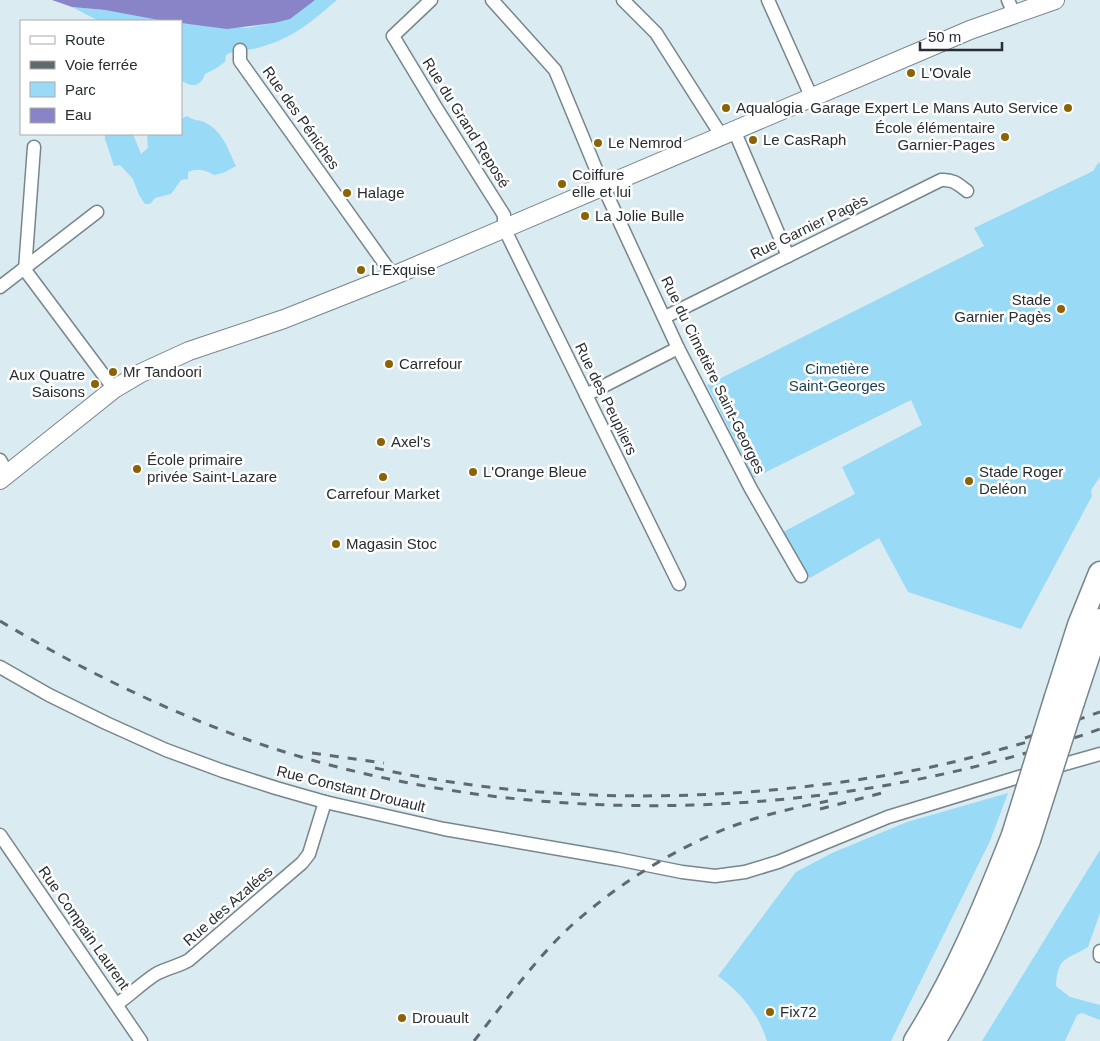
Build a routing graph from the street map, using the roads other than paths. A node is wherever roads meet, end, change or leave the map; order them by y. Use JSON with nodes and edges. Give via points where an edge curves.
{"nodes":[{"id":1,"x":431,"y":0,"type":"edge"},
{"id":2,"x":492,"y":0,"type":"edge"},
{"id":3,"x":623,"y":0,"type":"edge"},
{"id":4,"x":768,"y":0,"type":"edge"},
{"id":5,"x":1055,"y":0,"type":"edge"},
{"id":6,"x":1011,"y":7,"type":"edge"},
{"id":7,"x":240,"y":50,"type":"dead end"},
{"id":8,"x":811,"y":96,"type":"junction"},
{"id":9,"x":728,"y":133,"type":"junction"},
{"id":10,"x":34,"y":147,"type":"dead end"},
{"id":11,"x":603,"y":186,"type":"junction"},
{"id":12,"x":967,"y":191,"type":"dead end"},
{"id":13,"x":97,"y":212,"type":"dead end"},
{"id":14,"x":504,"y":228,"type":"junction"},
{"id":15,"x":788,"y":256,"type":"junction"},
{"id":16,"x":25,"y":270,"type":"junction"},
{"id":17,"x":395,"y":275,"type":"junction"},
{"id":18,"x":0,"y":287,"type":"edge"},
{"id":19,"x":664,"y":316,"type":"junction"},
{"id":20,"x":678,"y":348,"type":"junction"},
{"id":21,"x":114,"y":390,"type":"junction"},
{"id":22,"x":586,"y":394,"type":"junction"},
{"id":23,"x":3,"y":472,"type":"edge"},
{"id":24,"x":1100,"y":573,"type":"edge"},
{"id":25,"x":801,"y":576,"type":"dead end"},
{"id":26,"x":680,"y":584,"type":"dead end"},
{"id":27,"x":1100,"y":620,"type":"edge"},
{"id":28,"x":0,"y":667,"type":"edge"},
{"id":29,"x":1064,"y":700,"type":"junction"},
{"id":30,"x":1100,"y":754,"type":"edge"},
{"id":31,"x":325,"y":802,"type":"junction"},
{"id":32,"x":0,"y":835,"type":"edge"},
{"id":33,"x":1021,"y":837,"type":"junction"},
{"id":34,"x":1100,"y":951,"type":"edge"},
{"id":35,"x":1100,"y":956,"type":"edge"},
{"id":36,"x":117,"y":1004,"type":"junction"},
{"id":37,"x":141,"y":1041,"type":"edge"},
{"id":38,"x":915,"y":1041,"type":"edge"},
{"id":39,"x":934,"y":1041,"type":"edge"}],
"edges":[{"from":1,"to":14,"type":"street","name":"Rue du Grand Reposé","via":[[393,36],[504,214]]},
{"from":2,"to":11,"type":"street","name":"Rue du Cimetière Saint-Georges","via":[[555,70]]},
{"from":3,"to":9,"type":"street","via":[[656,33]]},
{"from":4,"to":8,"type":"street"},
{"from":5,"to":6,"type":"main road"},
{"from":6,"to":8,"type":"main road","via":[[970,30]]},
{"from":7,"to":17,"type":"street","name":"Rue des Péniches","via":[[240,61]]},
{"from":8,"to":9,"type":"main road"},
{"from":9,"to":11,"type":"main road"},
{"from":9,"to":15,"type":"street"},
{"from":10,"to":16,"type":"street"},
{"from":11,"to":14,"type":"main road"},
{"from":11,"to":19,"type":"street","name":"Rue du Cimetière Saint-Georges"},
{"from":12,"to":15,"type":"street","name":"Rue Garnier Pagès","via":[[956,182],[941,180]]},
{"from":13,"to":16,"type":"street"},
{"from":14,"to":17,"type":"main road"},
{"from":14,"to":22,"type":"street","name":"Rue des Peupliers"},
{"from":15,"to":19,"type":"street","name":"Rue Garnier Pagès"},
{"from":16,"to":18,"type":"street"},
{"from":16,"to":21,"type":"street"},
{"from":17,"to":21,"type":"main road","via":[[284,319],[189,351],[141,373]]},
{"from":19,"to":20,"type":"street","name":"Rue du Cimetière Saint-Georges"},
{"from":20,"to":22,"type":"street"},
{"from":20,"to":25,"type":"street","name":"Rue du Cimetière Saint-Georges","via":[[751,489]]},
{"from":21,"to":23,"type":"main road"},
{"from":22,"to":26,"type":"street","name":"Rue des Peupliers"},
{"from":24,"to":29,"type":"highway","via":[[1079,625]]},
{"from":27,"to":29,"type":"highway"},
{"from":28,"to":31,"type":"street","name":"Rue Constant Drouault","via":[[106,723],[166,750]]},
{"from":29,"to":33,"type":"highway","bridge":true},
{"from":30,"to":31,"type":"street","name":"Rue Constant Drouault","via":[[888,817],[778,862],[745,872],[715,876],[444,829]]},
{"from":31,"to":36,"type":"street","name":"Rue des Azalées","via":[[309,854],[302,863],[189,960],[156,975]]},
{"from":32,"to":36,"type":"street","name":"Rue Compain Laurent"},
{"from":33,"to":38,"type":"highway","via":[[956,970]]},
{"from":33,"to":39,"type":"highway","via":[[1002,911]]},
{"from":34,"to":35,"type":"street"},
{"from":36,"to":37,"type":"street","name":"Rue Compain Laurent"}]}
